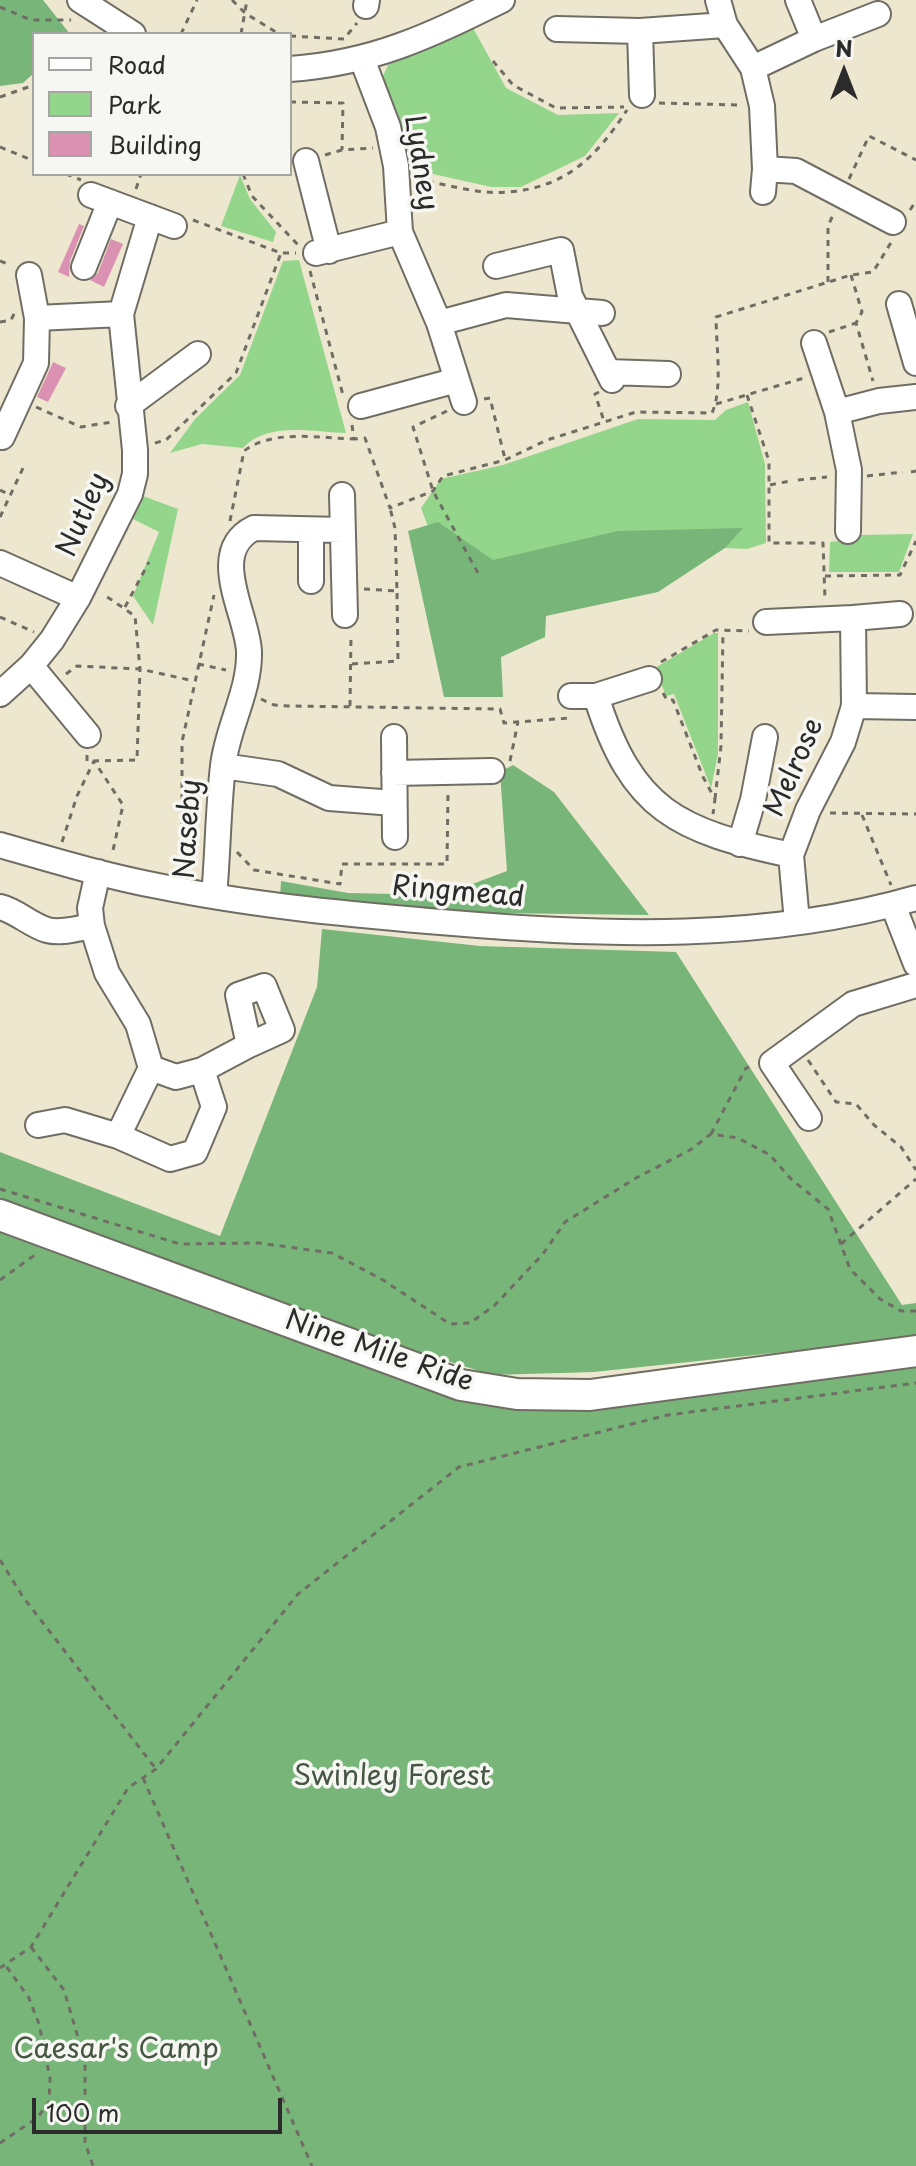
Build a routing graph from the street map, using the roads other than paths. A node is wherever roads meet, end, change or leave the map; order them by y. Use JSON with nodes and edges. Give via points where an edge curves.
{"nodes":[{"id":1,"x":502,"y":0,"type":"edge"},
{"id":2,"x":718,"y":0,"type":"edge"},
{"id":3,"x":798,"y":0,"type":"edge"},
{"id":4,"x":80,"y":10,"type":"edge"},
{"id":5,"x":878,"y":14,"type":"dead end"},
{"id":6,"x":725,"y":25,"type":"junction"},
{"id":7,"x":557,"y":29,"type":"dead end"},
{"id":8,"x":640,"y":31,"type":"junction"},
{"id":9,"x":129,"y":32,"type":"edge"},
{"id":10,"x":814,"y":39,"type":"junction"},
{"id":11,"x":362,"y":59,"type":"junction"},
{"id":12,"x":753,"y":68,"type":"junction"},
{"id":13,"x":292,"y":69,"type":"edge"},
{"id":14,"x":648,"y":99,"type":"road end"},
{"id":15,"x":306,"y":161,"type":"road end"},
{"id":16,"x":150,"y":217,"type":"junction"},
{"id":17,"x":898,"y":225,"type":"road end"},
{"id":18,"x":174,"y":226,"type":"dead end"},
{"id":19,"x":400,"y":232,"type":"junction"},
{"id":20,"x":496,"y":266,"type":"dead end"},
{"id":21,"x":84,"y":267,"type":"dead end"},
{"id":22,"x":29,"y":275,"type":"dead end"},
{"id":23,"x":899,"y":304,"type":"dead end"},
{"id":24,"x":578,"y":310,"type":"junction"},
{"id":25,"x":602,"y":313,"type":"dead end"},
{"id":26,"x":121,"y":314,"type":"junction"},
{"id":27,"x":37,"y":318,"type":"junction"},
{"id":28,"x":439,"y":323,"type":"junction"},
{"id":29,"x":814,"y":343,"type":"dead end"},
{"id":30,"x":198,"y":354,"type":"dead end"},
{"id":31,"x":916,"y":363,"type":"edge"},
{"id":32,"x":668,"y":374,"type":"dead end"},
{"id":33,"x":916,"y":397,"type":"edge"},
{"id":34,"x":352,"y":407,"type":"road end"},
{"id":35,"x":130,"y":412,"type":"junction"},
{"id":36,"x":837,"y":412,"type":"junction"},
{"id":37,"x":2,"y":437,"type":"dead end"},
{"id":38,"x":342,"y":495,"type":"dead end"},
{"id":39,"x":311,"y":530,"type":"junction"},
{"id":40,"x":342,"y":530,"type":"junction"},
{"id":41,"x":848,"y":531,"type":"dead end"},
{"id":42,"x":0,"y":563,"type":"edge"},
{"id":43,"x":311,"y":581,"type":"dead end"},
{"id":44,"x":82,"y":591,"type":"junction"},
{"id":45,"x":900,"y":614,"type":"dead end"},
{"id":46,"x":345,"y":615,"type":"road end"},
{"id":47,"x":853,"y":618,"type":"junction"},
{"id":48,"x":766,"y":622,"type":"road end"},
{"id":49,"x":31,"y":666,"type":"junction"},
{"id":50,"x":653,"y":678,"type":"road end"},
{"id":51,"x":0,"y":694,"type":"edge"},
{"id":52,"x":571,"y":696,"type":"road end"},
{"id":53,"x":596,"y":696,"type":"junction"},
{"id":54,"x":854,"y":706,"type":"junction"},
{"id":55,"x":916,"y":707,"type":"edge"},
{"id":56,"x":88,"y":735,"type":"road end"},
{"id":57,"x":394,"y":737,"type":"dead end"},
{"id":58,"x":765,"y":737,"type":"dead end"},
{"id":59,"x":223,"y":766,"type":"junction"},
{"id":60,"x":492,"y":771,"type":"road end"},
{"id":61,"x":394,"y":773,"type":"junction"},
{"id":62,"x":394,"y":803,"type":"junction"},
{"id":63,"x":742,"y":836,"type":"junction"},
{"id":64,"x":395,"y":837,"type":"dead end"},
{"id":65,"x":0,"y":845,"type":"edge"},
{"id":66,"x":791,"y":855,"type":"junction"},
{"id":67,"x":102,"y":873,"type":"junction"},
{"id":68,"x":214,"y":896,"type":"junction"},
{"id":69,"x":902,"y":902,"type":"edge"},
{"id":70,"x":0,"y":907,"type":"edge"},
{"id":71,"x":797,"y":922,"type":"junction"},
{"id":72,"x":92,"y":926,"type":"junction"},
{"id":73,"x":916,"y":964,"type":"edge"},
{"id":74,"x":916,"y":985,"type":"edge"},
{"id":75,"x":249,"y":1045,"type":"dead end"},
{"id":76,"x":151,"y":1068,"type":"junction"},
{"id":77,"x":202,"y":1070,"type":"junction"},
{"id":78,"x":809,"y":1118,"type":"dead end"},
{"id":79,"x":38,"y":1125,"type":"dead end"},
{"id":80,"x":118,"y":1136,"type":"junction"},
{"id":81,"x":0,"y":1215,"type":"edge"},
{"id":82,"x":916,"y":1351,"type":"edge"}],
"edges":[{"from":1,"to":11,"type":"street","via":[[433,34]]},
{"from":2,"to":6,"type":"street"},
{"from":3,"to":10,"type":"street"},
{"from":4,"to":9,"type":"street"},
{"from":5,"to":10,"type":"street"},
{"from":6,"to":8,"type":"street"},
{"from":6,"to":12,"type":"street"},
{"from":7,"to":8,"type":"street"},
{"from":8,"to":14,"type":"street"},
{"from":10,"to":12,"type":"street"},
{"from":11,"to":13,"type":"street"},
{"from":11,"to":19,"type":"street","name":"Lydney","via":[[388,127]]},
{"from":12,"to":17,"type":"street","via":[[762,106],[764,180],[796,171]]},
{"from":15,"to":19,"type":"street","name":"Lydney","via":[[314,256]]},
{"from":16,"to":18,"type":"street"},
{"from":16,"to":21,"type":"street","via":[[111,199]]},
{"from":16,"to":26,"type":"street","name":"Nutley"},
{"from":19,"to":28,"type":"street","name":"Lydney"},
{"from":20,"to":24,"type":"street","via":[[561,250]]},
{"from":22,"to":27,"type":"street"},
{"from":23,"to":31,"type":"street"},
{"from":24,"to":25,"type":"street"},
{"from":24,"to":28,"type":"street","via":[[506,305]]},
{"from":24,"to":32,"type":"street","via":[[610,376]]},
{"from":26,"to":27,"type":"street"},
{"from":26,"to":35,"type":"street","name":"Nutley"},
{"from":27,"to":37,"type":"street","via":[[36,363]]},
{"from":28,"to":34,"type":"street","name":"Lydney","via":[[460,391]]},
{"from":29,"to":36,"type":"street"},
{"from":30,"to":35,"type":"street"},
{"from":33,"to":36,"type":"street"},
{"from":35,"to":44,"type":"street","name":"Nutley","via":[[135,450],[130,494]]},
{"from":36,"to":41,"type":"street","via":[[849,470]]},
{"from":38,"to":40,"type":"street"},
{"from":39,"to":40,"type":"street","name":"Naseby"},
{"from":39,"to":43,"type":"street"},
{"from":39,"to":59,"type":"street","name":"Naseby","via":[[254,528],[235,545],[231,576],[249,652]]},
{"from":40,"to":46,"type":"street"},
{"from":42,"to":44,"type":"street","name":"Nutley"},
{"from":44,"to":49,"type":"street","name":"Nutley"},
{"from":45,"to":47,"type":"street"},
{"from":47,"to":48,"type":"street"},
{"from":47,"to":54,"type":"street","name":"Melrose"},
{"from":49,"to":51,"type":"street","name":"Nutley"},
{"from":49,"to":56,"type":"street"},
{"from":50,"to":53,"type":"street"},
{"from":52,"to":53,"type":"street"},
{"from":53,"to":63,"type":"street","name":"Melrose","via":[[608,736],[642,791],[700,831]]},
{"from":54,"to":55,"type":"street","name":"Melrose"},
{"from":54,"to":66,"type":"street","name":"Melrose"},
{"from":57,"to":61,"type":"street"},
{"from":58,"to":63,"type":"street","name":"Melrose"},
{"from":59,"to":62,"type":"street","name":"Naseby","via":[[278,774],[329,798]]},
{"from":59,"to":68,"type":"street","name":"Naseby"},
{"from":60,"to":61,"type":"street"},
{"from":61,"to":62,"type":"street"},
{"from":62,"to":64,"type":"street"},
{"from":63,"to":66,"type":"street","name":"Melrose"},
{"from":65,"to":67,"type":"street","name":"Ringmead"},
{"from":66,"to":71,"type":"street","name":"Melrose"},
{"from":67,"to":68,"type":"street","name":"Ringmead"},
{"from":67,"to":72,"type":"street","via":[[90,908]]},
{"from":68,"to":71,"type":"street","name":"Ringmead","via":[[316,911],[570,931],[647,932]]},
{"from":69,"to":71,"type":"street","name":"Ringmead"},
{"from":69,"to":73,"type":"street"},
{"from":70,"to":72,"type":"street","via":[[45,930]]},
{"from":72,"to":76,"type":"street","via":[[107,973],[138,1024]]},
{"from":74,"to":78,"type":"street","via":[[853,1004],[772,1063]]},
{"from":75,"to":77,"type":"street"},
{"from":76,"to":77,"type":"street","via":[[176,1077]]},
{"from":76,"to":80,"type":"street"},
{"from":77,"to":80,"type":"street","via":[[214,1107],[195,1152],[170,1159]]},
{"from":79,"to":80,"type":"street","via":[[65,1120]]},
{"from":81,"to":82,"type":"main road","name":"Nine Mile Ride","via":[[461,1385],[517,1394],[590,1395]]}]}
